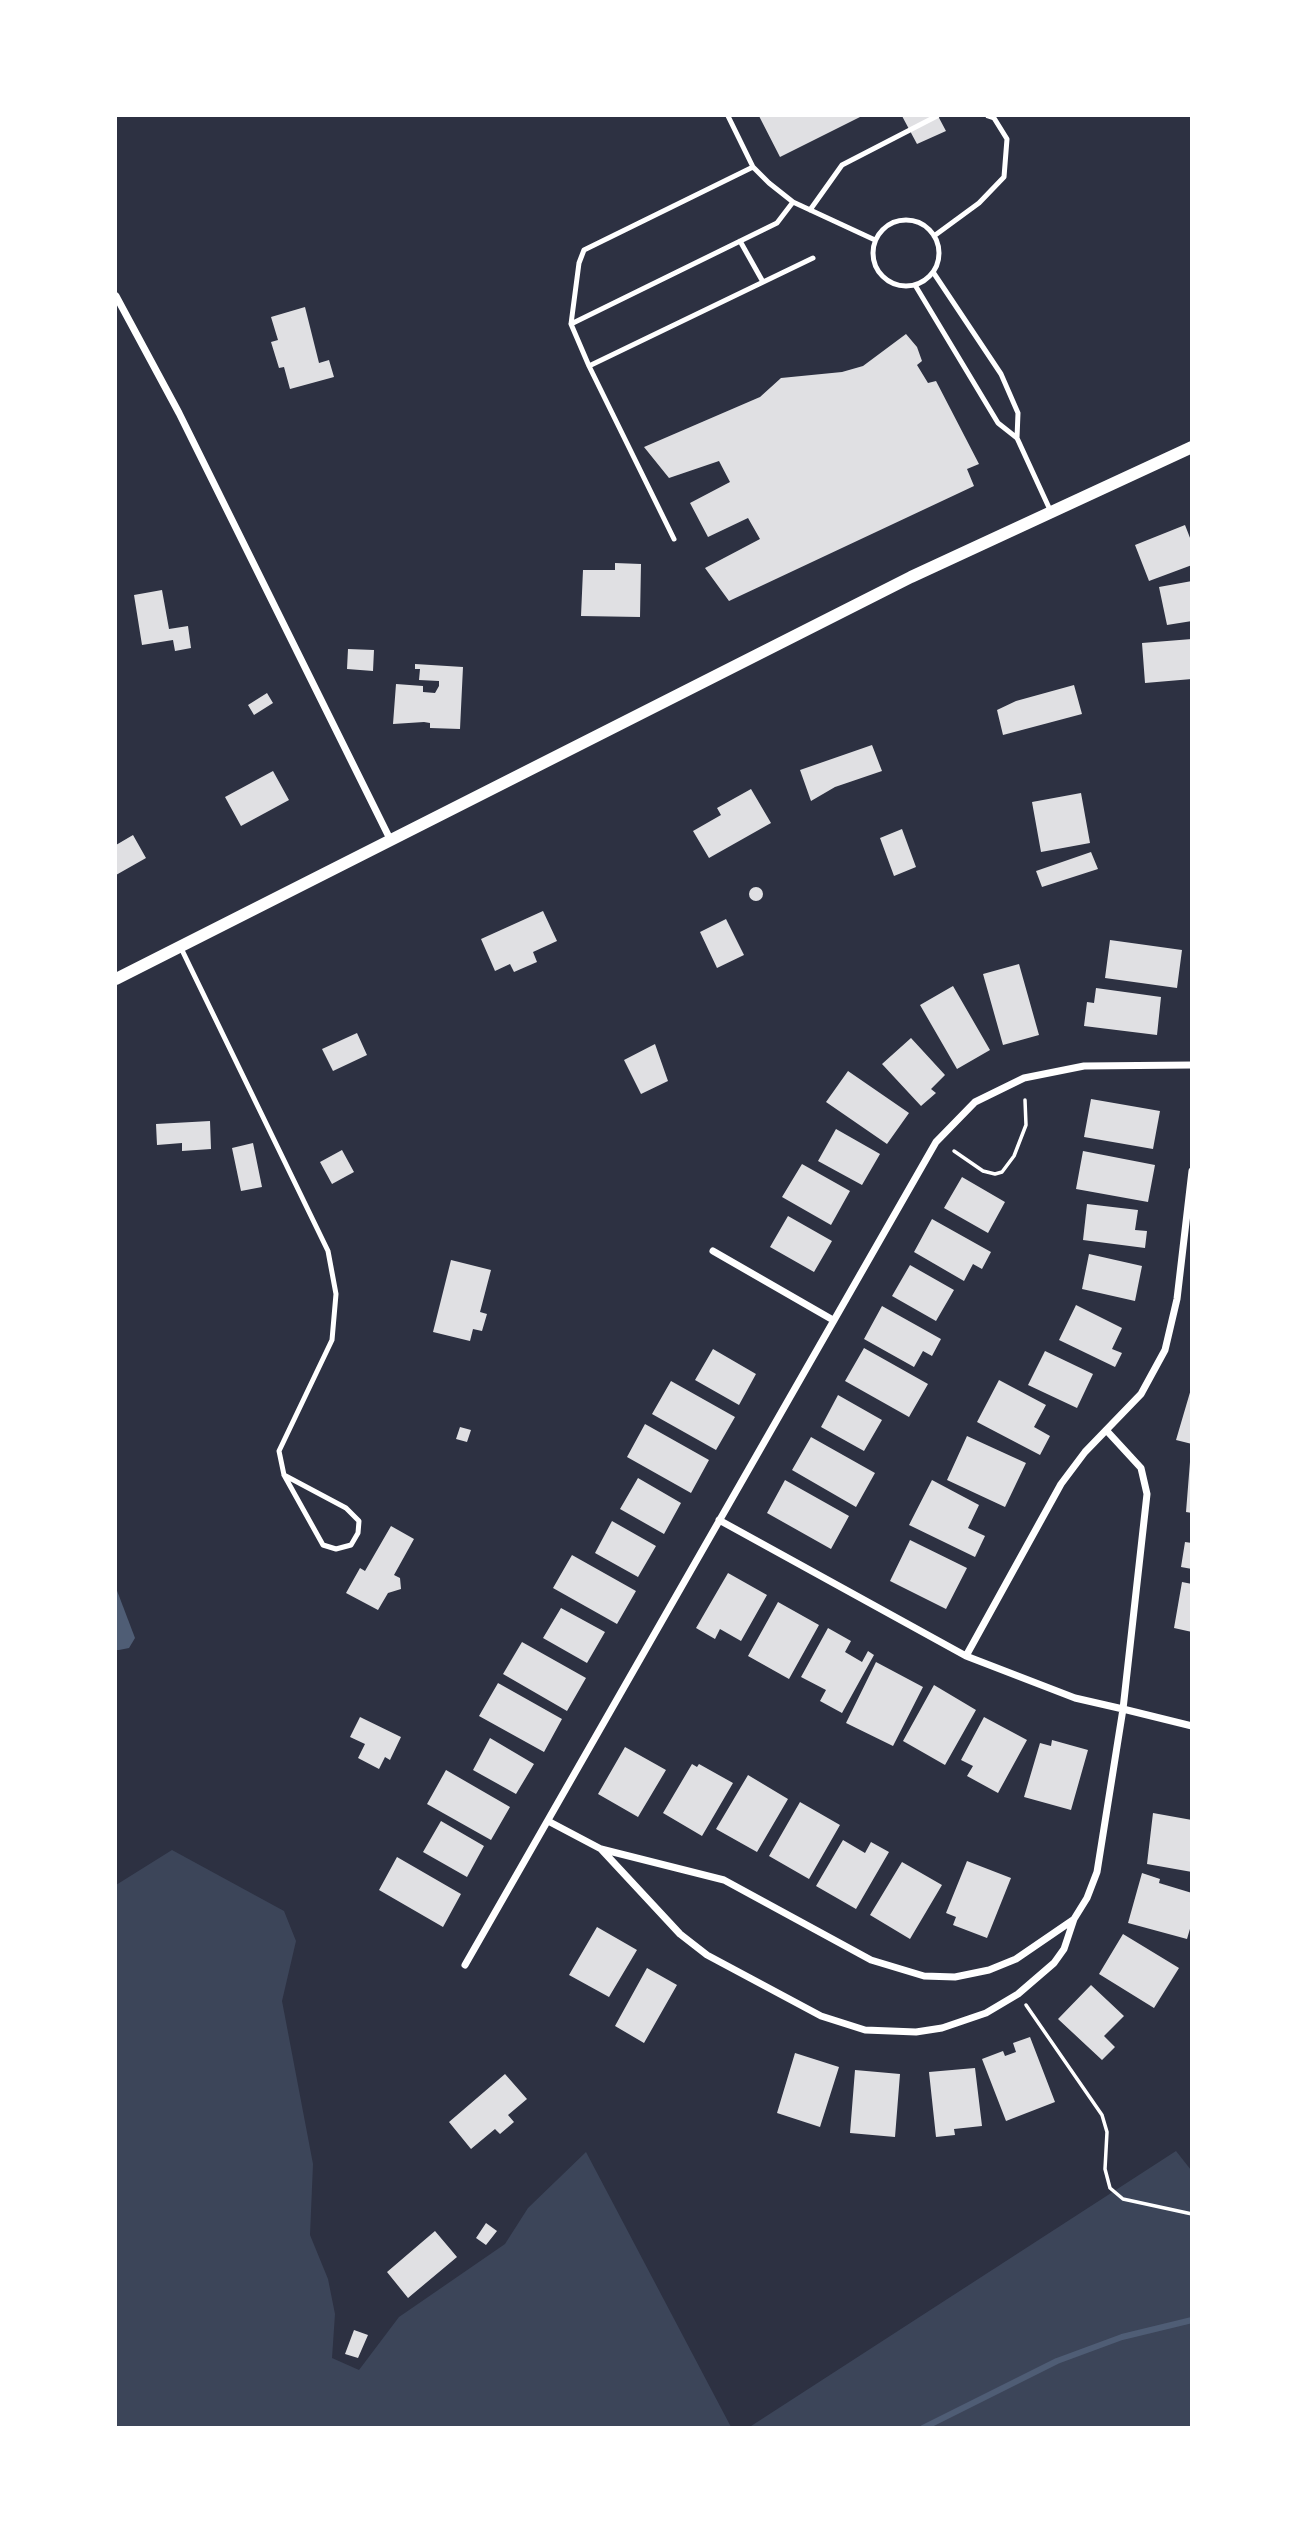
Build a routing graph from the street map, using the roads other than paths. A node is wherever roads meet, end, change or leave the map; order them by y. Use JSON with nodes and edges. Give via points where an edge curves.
{"nodes":[{"id":1,"x":728,"y":116,"type":"edge"},
{"id":2,"x":937,"y":116,"type":"edge"},
{"id":3,"x":988,"y":116,"type":"edge"},
{"id":4,"x":753,"y":167,"type":"junction"},
{"id":5,"x":793,"y":202,"type":"junction"},
{"id":6,"x":810,"y":210,"type":"junction"},
{"id":7,"x":934,"y":236,"type":"junction"},
{"id":8,"x":875,"y":240,"type":"junction"},
{"id":9,"x":740,"y":241,"type":"junction"},
{"id":10,"x":813,"y":258,"type":"dead end"},
{"id":11,"x":933,"y":272,"type":"junction"},
{"id":12,"x":762,"y":282,"type":"junction"},
{"id":13,"x":915,"y":285,"type":"junction"},
{"id":14,"x":116,"y":296,"type":"edge"},
{"id":15,"x":571,"y":324,"type":"junction"},
{"id":16,"x":589,"y":366,"type":"junction"},
{"id":17,"x":1017,"y":438,"type":"junction"},
{"id":18,"x":1192,"y":447,"type":"edge"},
{"id":19,"x":1051,"y":512,"type":"junction"},
{"id":20,"x":674,"y":539,"type":"dead end"},
{"id":21,"x":390,"y":839,"type":"junction"},
{"id":22,"x":180,"y":946,"type":"junction"},
{"id":23,"x":116,"y":979,"type":"edge"},
{"id":24,"x":1192,"y":1065,"type":"edge"},
{"id":25,"x":1192,"y":1171,"type":"edge"},
{"id":26,"x":713,"y":1251,"type":"dead end"},
{"id":27,"x":833,"y":1320,"type":"junction"},
{"id":28,"x":1107,"y":1431,"type":"junction"},
{"id":29,"x":284,"y":1475,"type":"junction"},
{"id":30,"x":719,"y":1520,"type":"junction"},
{"id":31,"x":966,"y":1656,"type":"junction"},
{"id":32,"x":1123,"y":1709,"type":"junction"},
{"id":33,"x":1192,"y":1726,"type":"edge"},
{"id":34,"x":548,"y":1821,"type":"junction"},
{"id":35,"x":601,"y":1849,"type":"junction"},
{"id":36,"x":1074,"y":1919,"type":"junction"},
{"id":37,"x":465,"y":1965,"type":"dead end"}],
"edges":[{"from":1,"to":4,"type":"lane"},
{"from":2,"to":6,"type":"lane","via":[[842,165]]},
{"from":3,"to":7,"type":"lane","via":[[1007,139],[1004,177],[979,203]]},
{"from":4,"to":5,"type":"lane"},
{"from":4,"to":15,"type":"lane","via":[[584,250]]},
{"from":5,"to":6,"type":"lane"},
{"from":5,"to":9,"type":"lane","via":[[777,223]]},
{"from":6,"to":8,"type":"lane"},
{"from":7,"to":8,"type":"lane","via":[[924,225],[900,220]]},
{"from":7,"to":11,"type":"lane","via":[[940,250]]},
{"from":8,"to":13,"type":"lane","via":[[873,260],[883,277],[896,285]]},
{"from":9,"to":12,"type":"lane"},
{"from":9,"to":15,"type":"lane"},
{"from":10,"to":12,"type":"lane"},
{"from":11,"to":13,"type":"lane"},
{"from":11,"to":17,"type":"lane","via":[[1001,374],[1018,413]]},
{"from":12,"to":16,"type":"lane"},
{"from":13,"to":17,"type":"lane","via":[[998,423]]},
{"from":14,"to":21,"type":"street"},
{"from":15,"to":16,"type":"lane"},
{"from":16,"to":20,"type":"lane"},
{"from":17,"to":19,"type":"lane"},
{"from":18,"to":19,"type":"street"},
{"from":19,"to":21,"type":"street","via":[[911,577]]},
{"from":21,"to":22,"type":"street"},
{"from":22,"to":23,"type":"street"},
{"from":22,"to":29,"type":"lane","via":[[328,1251],[336,1294],[332,1340],[279,1451]]},
{"from":24,"to":27,"type":"street","via":[[1084,1066],[1024,1078],[975,1102],[936,1142]]},
{"from":25,"to":28,"type":"street","via":[[1177,1299],[1165,1350],[1141,1394]]},
{"from":26,"to":27,"type":"street"},
{"from":27,"to":30,"type":"street"},
{"from":28,"to":31,"type":"street","via":[[1060,1484]]},
{"from":28,"to":32,"type":"street","via":[[1141,1468],[1147,1494]]},
{"from":29,"to":29,"type":"lane","via":[[323,1545],[336,1549],[351,1545],[359,1521],[346,1508]]},
{"from":30,"to":31,"type":"street"},
{"from":30,"to":34,"type":"street"},
{"from":31,"to":32,"type":"street","via":[[1075,1698]]},
{"from":32,"to":33,"type":"street"},
{"from":32,"to":36,"type":"street","via":[[1097,1872]]},
{"from":34,"to":35,"type":"street"},
{"from":34,"to":37,"type":"street"},
{"from":35,"to":36,"type":"street","via":[[724,1880],[870,1959],[924,1976],[955,1977],[989,1970],[1025,1954]]},
{"from":35,"to":36,"type":"street","via":[[680,1934],[707,1955],[799,2006],[865,2030],[916,2032],[986,2013],[1018,1994],[1052,1964],[1064,1949]]}]}
